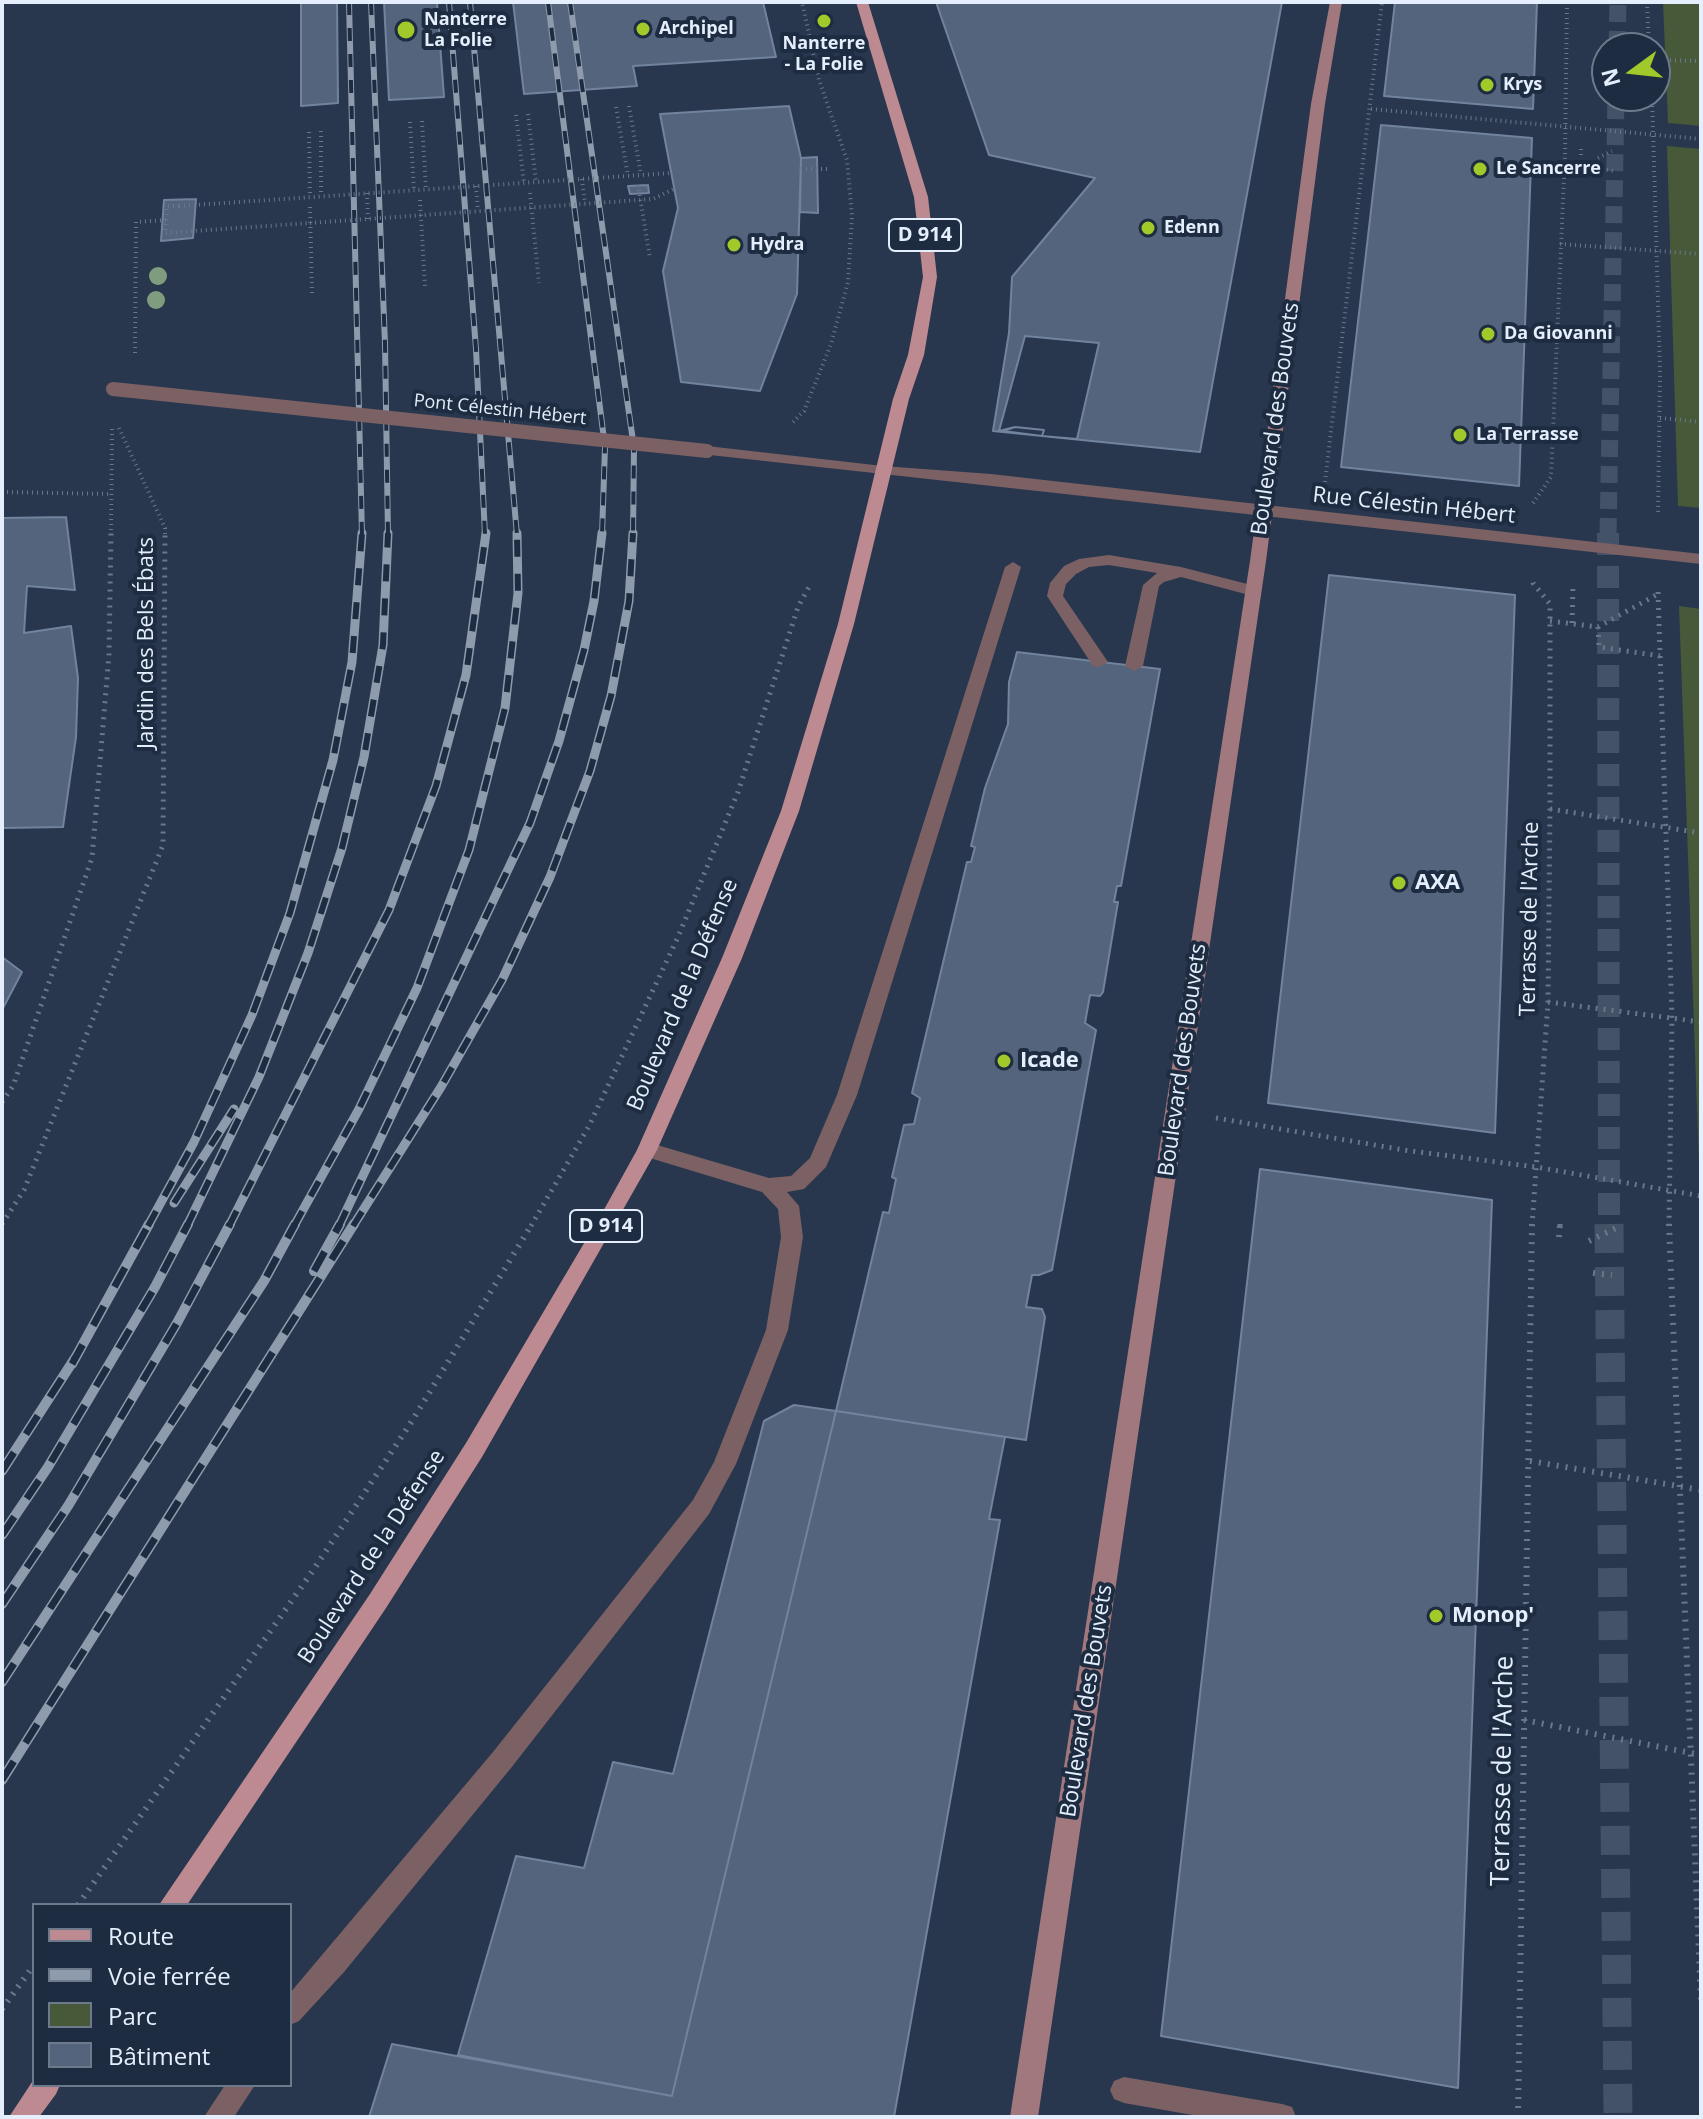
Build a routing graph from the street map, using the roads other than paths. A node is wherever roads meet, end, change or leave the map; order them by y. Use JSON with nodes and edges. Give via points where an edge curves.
{"nodes":[{"id":1,"x":862,"y":2,"type":"edge"},
{"id":2,"x":1336,"y":2,"type":"edge"},
{"id":3,"x":113,"y":389,"type":"dead end"},
{"id":4,"x":883,"y":471,"type":"junction"},
{"id":5,"x":1263,"y":510,"type":"junction"},
{"id":6,"x":1701,"y":559,"type":"edge"},
{"id":7,"x":1013,"y":567,"type":"dead end"},
{"id":8,"x":1181,"y":572,"type":"junction"},
{"id":9,"x":1253,"y":591,"type":"junction"},
{"id":10,"x":1099,"y":662,"type":"dead end"},
{"id":11,"x":1134,"y":666,"type":"dead end"},
{"id":12,"x":647,"y":1150,"type":"junction"},
{"id":13,"x":769,"y":1186,"type":"junction"},
{"id":14,"x":173,"y":1903,"type":"edge"},
{"id":15,"x":292,"y":2010,"type":"edge"},
{"id":16,"x":45,"y":2087,"type":"edge"},
{"id":17,"x":240,"y":2087,"type":"edge"},
{"id":18,"x":1124,"y":2090,"type":"dead end"},
{"id":19,"x":23,"y":2117,"type":"edge"},
{"id":20,"x":218,"y":2117,"type":"edge"},
{"id":21,"x":1024,"y":2117,"type":"edge"},
{"id":22,"x":1282,"y":2117,"type":"edge"}],
"edges":[{"from":1,"to":4,"type":"main road","name":"Boulevard de la Défense","number":"D 914","via":[[921,197],[930,277],[916,355]]},
{"from":2,"to":5,"type":"main road","name":"Boulevard des Bouvets"},
{"from":3,"to":4,"type":"street","name":"Pont Célestin Hébert","bridge":true},
{"from":4,"to":5,"type":"street","name":"Rue Célestin Hébert"},
{"from":4,"to":12,"type":"main road","name":"Boulevard de la Défense","number":"D 914","via":[[846,624],[790,811]]},
{"from":5,"to":6,"type":"street","name":"Rue Célestin Hébert"},
{"from":5,"to":9,"type":"main road","name":"Boulevard des Bouvets"},
{"from":7,"to":13,"type":"street","via":[[847,1095],[819,1162],[797,1183]]},
{"from":8,"to":9,"type":"street"},
{"from":8,"to":10,"type":"street","via":[[1109,560],[1085,563],[1058,583],[1055,596]]},
{"from":8,"to":11,"type":"street","via":[[1151,585]]},
{"from":9,"to":21,"type":"main road","name":"Boulevard des Bouvets"},
{"from":12,"to":13,"type":"street"},
{"from":12,"to":14,"type":"main road","name":"Boulevard de la Défense","number":"D 914","via":[[474,1450]]},
{"from":13,"to":15,"type":"street","via":[[788,1206],[792,1237],[777,1330],[725,1464],[701,1507],[502,1760]]},
{"from":16,"to":19,"type":"main road"},
{"from":17,"to":20,"type":"street"},
{"from":18,"to":22,"type":"street"}]}
